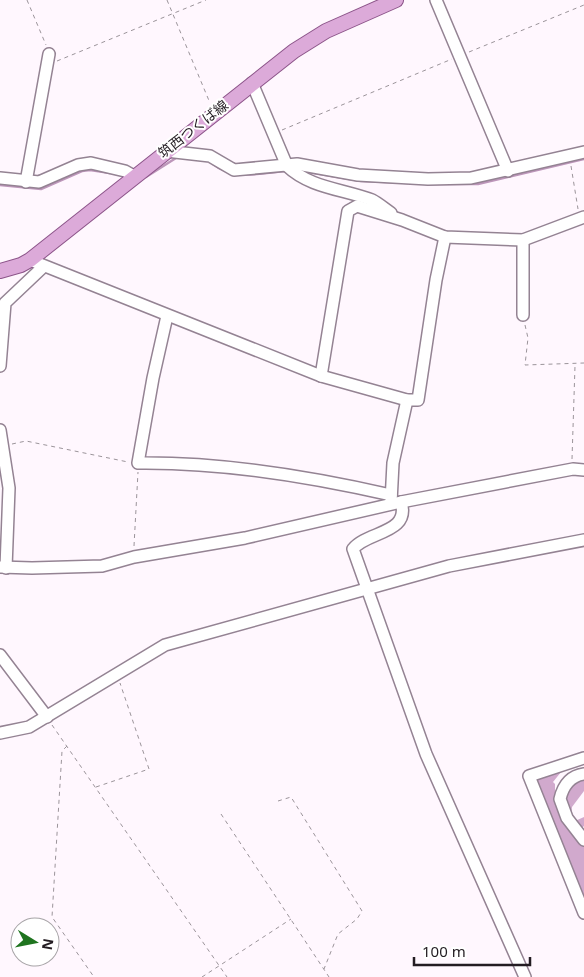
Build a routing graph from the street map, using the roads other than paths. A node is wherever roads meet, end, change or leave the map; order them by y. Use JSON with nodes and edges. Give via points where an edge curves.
{"nodes":[{"id":1,"x":396,"y":0,"type":"edge"},
{"id":2,"x":436,"y":0,"type":"edge"},
{"id":3,"x":49,"y":54,"type":"road end"},
{"id":4,"x":252,"y":83,"type":"junction"},
{"id":5,"x":166,"y":150,"type":"junction"},
{"id":6,"x":584,"y":152,"type":"edge"},
{"id":7,"x":286,"y":166,"type":"junction"},
{"id":8,"x":508,"y":171,"type":"junction"},
{"id":9,"x":134,"y":176,"type":"junction"},
{"id":10,"x":0,"y":178,"type":"edge"},
{"id":11,"x":26,"y":182,"type":"junction"},
{"id":12,"x":398,"y":219,"type":"junction"},
{"id":13,"x":582,"y":219,"type":"edge"},
{"id":14,"x":445,"y":237,"type":"junction"},
{"id":15,"x":523,"y":240,"type":"junction"},
{"id":16,"x":30,"y":260,"type":"junction"},
{"id":17,"x":43,"y":267,"type":"junction"},
{"id":18,"x":0,"y":271,"type":"edge"},
{"id":19,"x":3,"y":302,"type":"edge"},
{"id":20,"x":523,"y":315,"type":"road end"},
{"id":21,"x":167,"y":316,"type":"junction"},
{"id":22,"x":0,"y":366,"type":"edge"},
{"id":23,"x":321,"y":376,"type":"junction"},
{"id":24,"x":407,"y":400,"type":"junction"},
{"id":25,"x":0,"y":430,"type":"edge"},
{"id":26,"x":2,"y":446,"type":"edge"},
{"id":27,"x":579,"y":469,"type":"edge"},
{"id":28,"x":395,"y":501,"type":"junction"},
{"id":29,"x":584,"y":540,"type":"edge"},
{"id":30,"x":3,"y":567,"type":"edge"},
{"id":31,"x":367,"y":589,"type":"junction"},
{"id":32,"x":0,"y":655,"type":"edge"},
{"id":33,"x":47,"y":717,"type":"junction"},
{"id":34,"x":0,"y":733,"type":"edge"},
{"id":35,"x":584,"y":758,"type":"edge"},
{"id":36,"x":584,"y":774,"type":"edge"},
{"id":37,"x":584,"y":840,"type":"edge"},
{"id":38,"x":584,"y":913,"type":"edge"},
{"id":39,"x":525,"y":977,"type":"edge"}],
"edges":[{"from":1,"to":4,"type":"main road","name":"筑西つくば線","via":[[326,31]]},
{"from":2,"to":8,"type":"street"},
{"from":3,"to":11,"type":"street"},
{"from":4,"to":5,"type":"main road","name":"筑西つくば線"},
{"from":4,"to":7,"type":"street"},
{"from":5,"to":7,"type":"street","via":[[210,156],[234,170]]},
{"from":5,"to":9,"type":"main road","name":"筑西つくば線"},
{"from":6,"to":8,"type":"street"},
{"from":7,"to":8,"type":"street","via":[[297,164],[358,175],[428,179],[471,178]]},
{"from":7,"to":12,"type":"street","via":[[310,182],[373,201]]},
{"from":9,"to":11,"type":"street","via":[[124,170],[91,163],[78,165],[39,182]]},
{"from":9,"to":16,"type":"main road","name":"筑西つくば線"},
{"from":10,"to":11,"type":"street"},
{"from":12,"to":14,"type":"street"},
{"from":12,"to":23,"type":"street","via":[[357,206],[348,211]]},
{"from":13,"to":15,"type":"street"},
{"from":14,"to":15,"type":"street"},
{"from":14,"to":24,"type":"street","via":[[418,400]]},
{"from":15,"to":20,"type":"street"},
{"from":16,"to":17,"type":"street"},
{"from":16,"to":18,"type":"main road","name":"筑西つくば線"},
{"from":17,"to":19,"type":"street"},
{"from":17,"to":21,"type":"street"},
{"from":19,"to":22,"type":"street"},
{"from":21,"to":23,"type":"street"},
{"from":21,"to":28,"type":"street","via":[[138,463],[186,462],[331,481]]},
{"from":23,"to":24,"type":"street"},
{"from":24,"to":28,"type":"street","via":[[393,463]]},
{"from":25,"to":26,"type":"street"},
{"from":26,"to":30,"type":"street","via":[[9,488]]},
{"from":27,"to":28,"type":"street"},
{"from":28,"to":30,"type":"street","via":[[245,538],[134,556],[102,566]]},
{"from":28,"to":31,"type":"street","via":[[404,511],[400,521],[387,532],[359,541],[353,549]]},
{"from":29,"to":31,"type":"street","via":[[449,566]]},
{"from":31,"to":33,"type":"street","via":[[165,645]]},
{"from":31,"to":39,"type":"street","via":[[426,754]]},
{"from":32,"to":33,"type":"street"},
{"from":33,"to":34,"type":"street","via":[[29,727]]},
{"from":35,"to":38,"type":"street","via":[[529,776]]},
{"from":36,"to":37,"type":"street","via":[[566,784],[560,799],[567,818]]}]}
